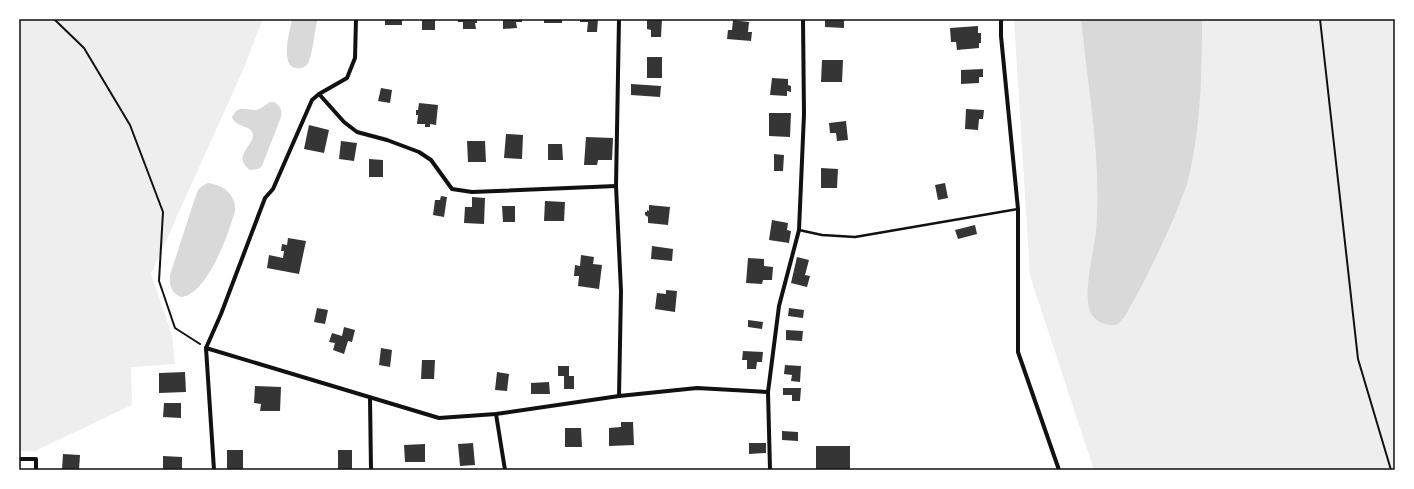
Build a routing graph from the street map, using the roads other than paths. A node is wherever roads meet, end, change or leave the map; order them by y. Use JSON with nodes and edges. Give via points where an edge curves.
{"nodes":[{"id":1,"x":356,"y":19,"type":"edge"},
{"id":2,"x":619,"y":19,"type":"edge"},
{"id":3,"x":803,"y":19,"type":"edge"},
{"id":4,"x":1001,"y":19,"type":"edge"},
{"id":5,"x":319,"y":94,"type":"junction"},
{"id":6,"x":616,"y":186,"type":"junction"},
{"id":7,"x":1018,"y":209,"type":"junction"},
{"id":8,"x":799,"y":230,"type":"junction"},
{"id":9,"x":206,"y":348,"type":"junction"},
{"id":10,"x":768,"y":392,"type":"junction"},
{"id":11,"x":619,"y":396,"type":"junction"},
{"id":12,"x":370,"y":398,"type":"junction"},
{"id":13,"x":496,"y":414,"type":"junction"},
{"id":14,"x":19,"y":459,"type":"edge"},
{"id":15,"x":36,"y":470,"type":"edge"},
{"id":16,"x":214,"y":470,"type":"edge"},
{"id":17,"x":371,"y":470,"type":"edge"},
{"id":18,"x":505,"y":470,"type":"edge"},
{"id":19,"x":770,"y":470,"type":"edge"},
{"id":20,"x":1059,"y":470,"type":"edge"}],
"edges":[{"from":1,"to":5,"type":"street","via":[[355,58],[347,78]]},
{"from":2,"to":6,"type":"street"},
{"from":3,"to":8,"type":"street","via":[[804,114]]},
{"from":4,"to":7,"type":"street"},
{"from":5,"to":6,"type":"street","via":[[344,122],[357,132],[419,152],[431,160],[452,189],[472,192]]},
{"from":5,"to":9,"type":"street","via":[[312,100],[273,189],[266,198]]},
{"from":6,"to":11,"type":"street","via":[[621,290]]},
{"from":7,"to":8,"type":"lane","via":[[856,238]]},
{"from":7,"to":20,"type":"street","via":[[1018,352]]},
{"from":8,"to":10,"type":"street","via":[[779,306]]},
{"from":9,"to":12,"type":"street"},
{"from":9,"to":16,"type":"street"},
{"from":10,"to":11,"type":"street","via":[[697,388]]},
{"from":10,"to":19,"type":"street"},
{"from":11,"to":13,"type":"street"},
{"from":12,"to":13,"type":"street","via":[[439,418]]},
{"from":12,"to":17,"type":"street"},
{"from":13,"to":18,"type":"street"},
{"from":14,"to":15,"type":"street","via":[[36,459]]}]}
